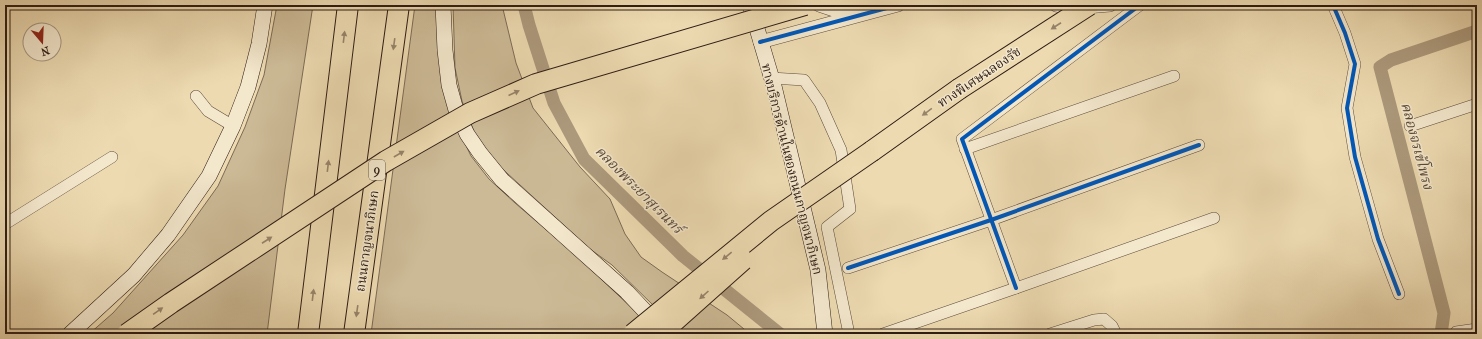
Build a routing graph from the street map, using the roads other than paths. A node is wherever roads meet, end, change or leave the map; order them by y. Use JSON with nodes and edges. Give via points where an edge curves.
{"nodes":[{"id":1,"x":265,"y":5,"type":"edge"},
{"id":2,"x":348,"y":5,"type":"edge"},
{"id":3,"x":399,"y":5,"type":"edge"},
{"id":4,"x":443,"y":5,"type":"edge"},
{"id":5,"x":750,"y":5,"type":"edge"},
{"id":6,"x":805,"y":5,"type":"edge"},
{"id":7,"x":819,"y":5,"type":"edge"},
{"id":8,"x":898,"y":5,"type":"edge"},
{"id":9,"x":1056,"y":5,"type":"edge"},
{"id":10,"x":1089,"y":5,"type":"edge"},
{"id":11,"x":1110,"y":5,"type":"edge"},
{"id":12,"x":1140,"y":5,"type":"edge"},
{"id":13,"x":1333,"y":5,"type":"edge"},
{"id":14,"x":852,"y":16,"type":"junction"},
{"id":15,"x":760,"y":42,"type":"junction"},
{"id":16,"x":1174,"y":76,"type":"dead end"},
{"id":17,"x":772,"y":82,"type":"junction"},
{"id":18,"x":196,"y":96,"type":"dead end"},
{"id":19,"x":1477,"y":104,"type":"edge"},
{"id":20,"x":233,"y":126,"type":"junction"},
{"id":21,"x":1410,"y":126,"type":"dead end"},
{"id":22,"x":1199,"y":145,"type":"dead end"},
{"id":23,"x":965,"y":149,"type":"junction"},
{"id":24,"x":872,"y":152,"type":"junction"},
{"id":25,"x":112,"y":157,"type":"dead end"},
{"id":26,"x":1214,"y":218,"type":"dead end"},
{"id":27,"x":991,"y":220,"type":"junction"},
{"id":28,"x":5,"y":224,"type":"edge"},
{"id":29,"x":848,"y":268,"type":"dead end"},
{"id":30,"x":1016,"y":288,"type":"junction"},
{"id":31,"x":1399,"y":294,"type":"dead end"},
{"id":32,"x":1477,"y":329,"type":"edge"},
{"id":33,"x":1456,"y":332,"type":"dead end"},
{"id":34,"x":70,"y":334,"type":"edge"},
{"id":35,"x":127,"y":334,"type":"edge"},
{"id":36,"x":308,"y":334,"type":"edge"},
{"id":37,"x":354,"y":334,"type":"edge"},
{"id":38,"x":633,"y":334,"type":"edge"},
{"id":39,"x":661,"y":334,"type":"edge"},
{"id":40,"x":825,"y":334,"type":"edge"},
{"id":41,"x":849,"y":334,"type":"edge"},
{"id":42,"x":883,"y":334,"type":"edge"},
{"id":43,"x":1050,"y":334,"type":"edge"},
{"id":44,"x":1116,"y":334,"type":"edge"}],
"edges":[{"from":1,"to":20,"type":"main road","via":[[250,80]]},
{"from":36,"to":2,"type":"highway","one_way":true},
{"from":3,"to":37,"type":"highway","name":"ถนนกาญจนาภิเษก","number":"9","one_way":true},
{"from":4,"to":39,"type":"main road","via":[[449,86],[467,134],[502,180],[627,292],[658,324]]},
{"from":5,"to":15,"type":"main road","name":"ทางบริการด้านในของถนนกาญจนาภิเษก"},
{"from":35,"to":6,"type":"highway","one_way":true,"bridge":true,"via":[[380,166],[470,113],[536,84]]},
{"from":7,"to":14,"type":"street"},
{"from":8,"to":14,"type":"street"},
{"from":9,"to":11,"type":"street","via":[[1073,8]]},
{"from":10,"to":24,"type":"highway","name":"ทางพิเศษฉลองรัช","one_way":true,"bridge":true,"via":[[959,89]]},
{"from":12,"to":23,"type":"street","via":[[962,139]]},
{"from":13,"to":31,"type":"street","via":[[1355,64],[1347,108],[1355,158],[1378,239]]},
{"from":14,"to":15,"type":"street"},
{"from":15,"to":17,"type":"main road","name":"ทางบริการด้านในของถนนกาญจนาภิเษก"},
{"from":16,"to":23,"type":"street"},
{"from":17,"to":40,"type":"main road","name":"ทางบริการด้านในของถนนกาญจนาภิเษก","via":[[818,270]]},
{"from":17,"to":41,"type":"street","via":[[804,80],[820,103],[841,150],[850,209],[827,227]]},
{"from":18,"to":20,"type":"street","via":[[208,111]]},
{"from":19,"to":21,"type":"street"},
{"from":20,"to":34,"type":"main road","via":[[209,176],[168,235],[134,275]]},
{"from":22,"to":27,"type":"street"},
{"from":23,"to":27,"type":"street"},
{"from":24,"to":38,"type":"highway","one_way":true,"bridge":true,"via":[[771,221]]},
{"from":24,"to":39,"type":"highway","one_way":true,"bridge":true,"via":[[728,273]]},
{"from":25,"to":28,"type":"street"},
{"from":26,"to":30,"type":"street"},
{"from":27,"to":29,"type":"street"},
{"from":27,"to":30,"type":"street"},
{"from":30,"to":42,"type":"street"},
{"from":32,"to":33,"type":"street"},
{"from":43,"to":44,"type":"street","via":[[1104,319]]}]}
